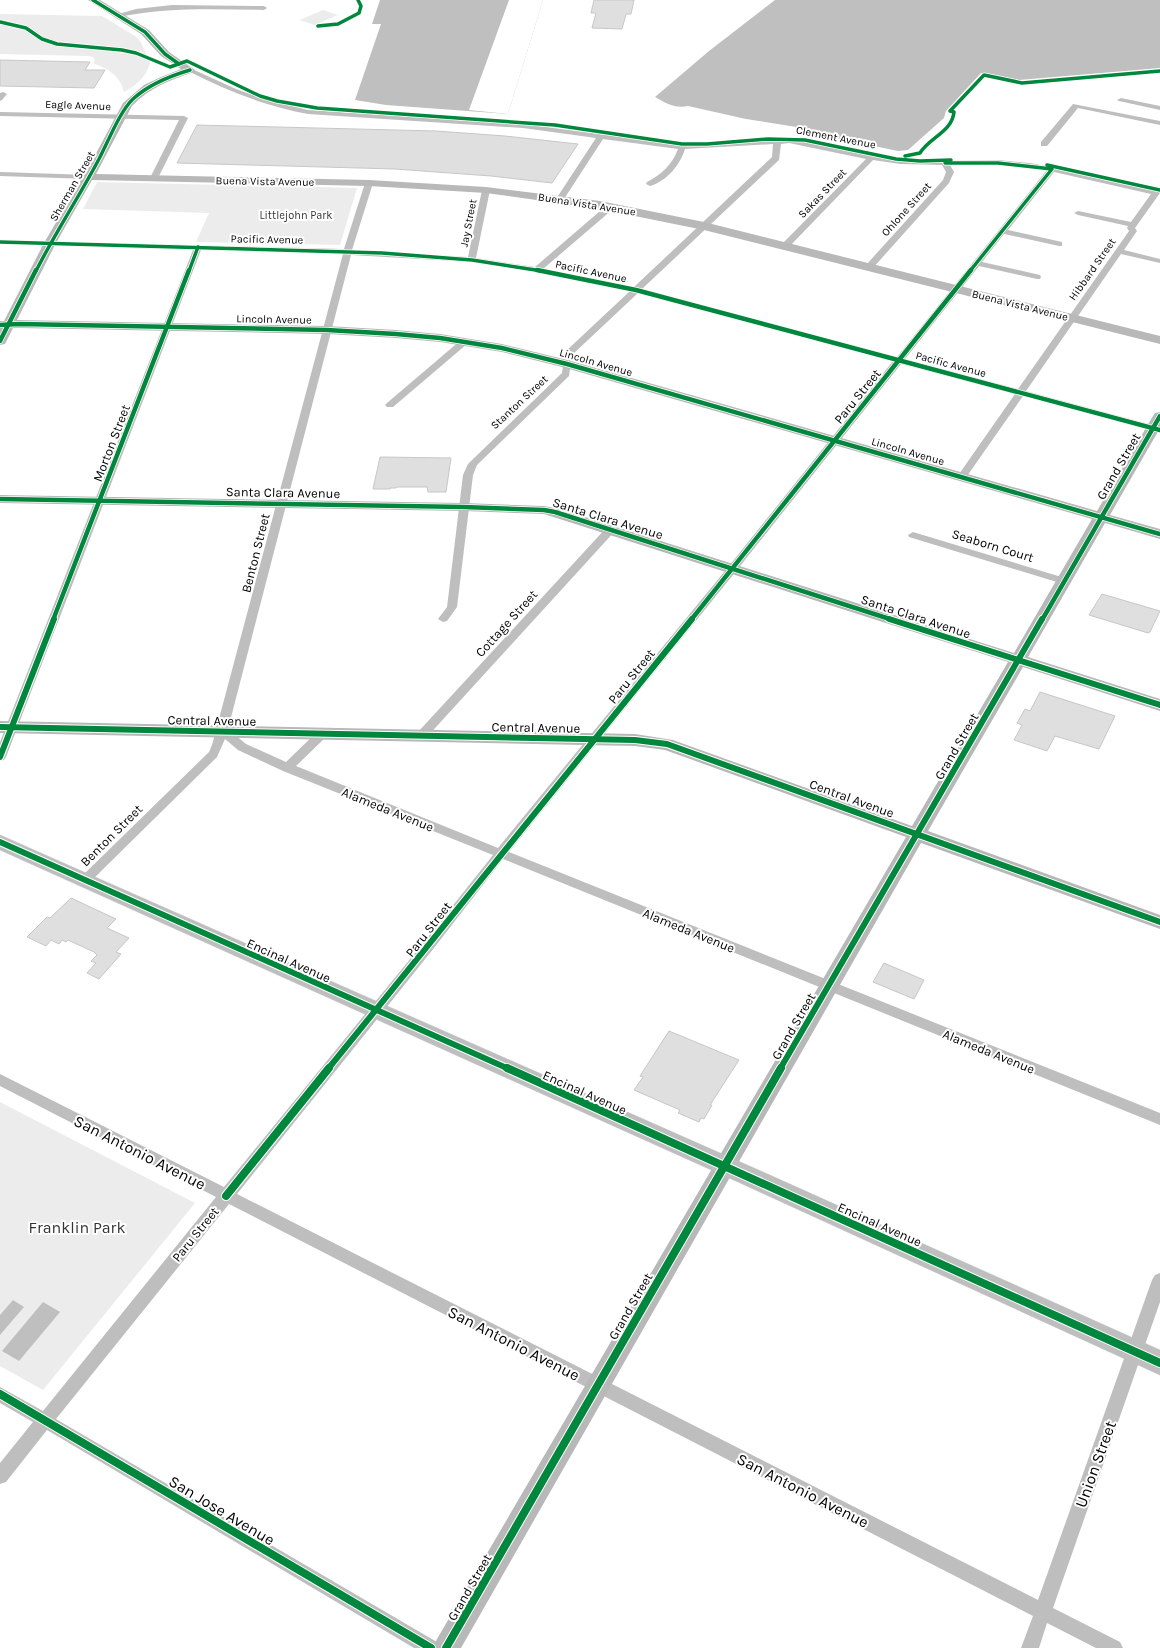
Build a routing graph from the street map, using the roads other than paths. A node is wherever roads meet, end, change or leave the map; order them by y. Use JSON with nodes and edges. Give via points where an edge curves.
{"nodes":[{"id":1,"x":93,"y":0,"type":"edge"},
{"id":2,"x":263,"y":10,"type":"dead end"},
{"id":3,"x":122,"y":17,"type":"junction"},
{"id":4,"x":190,"y":70,"type":"junction"},
{"id":5,"x":1121,"y":100,"type":"dead end"},
{"id":6,"x":1160,"y":108,"type":"edge"},
{"id":7,"x":0,"y":114,"type":"edge"},
{"id":8,"x":121,"y":117,"type":"junction"},
{"id":9,"x":1160,"y":123,"type":"edge"},
{"id":10,"x":601,"y":136,"type":"junction"},
{"id":11,"x":777,"y":141,"type":"junction"},
{"id":12,"x":1044,"y":144,"type":"dead end"},
{"id":13,"x":682,"y":147,"type":"junction"},
{"id":14,"x":872,"y":157,"type":"junction"},
{"id":15,"x":98,"y":161,"type":"junction"},
{"id":16,"x":945,"y":163,"type":"junction"},
{"id":17,"x":1052,"y":170,"type":"junction"},
{"id":18,"x":0,"y":174,"type":"edge"},
{"id":19,"x":89,"y":177,"type":"junction"},
{"id":20,"x":128,"y":177,"type":"junction"},
{"id":21,"x":154,"y":178,"type":"junction"},
{"id":22,"x":369,"y":184,"type":"junction"},
{"id":23,"x":650,"y":184,"type":"dead end"},
{"id":24,"x":486,"y":190,"type":"junction"},
{"id":25,"x":560,"y":199,"type":"junction"},
{"id":26,"x":610,"y":207,"type":"junction"},
{"id":27,"x":1078,"y":213,"type":"dead end"},
{"id":28,"x":1133,"y":225,"type":"junction"},
{"id":29,"x":704,"y":226,"type":"junction"},
{"id":30,"x":1003,"y":231,"type":"junction"},
{"id":31,"x":0,"y":242,"type":"edge"},
{"id":32,"x":50,"y":243,"type":"junction"},
{"id":33,"x":1059,"y":244,"type":"dead end"},
{"id":34,"x":785,"y":246,"type":"junction"},
{"id":35,"x":198,"y":247,"type":"junction"},
{"id":36,"x":348,"y":251,"type":"junction"},
{"id":37,"x":1119,"y":252,"type":"junction"},
{"id":38,"x":472,"y":260,"type":"junction"},
{"id":39,"x":1160,"y":261,"type":"edge"},
{"id":40,"x":977,"y":262,"type":"junction"},
{"id":41,"x":869,"y":267,"type":"junction"},
{"id":42,"x":537,"y":270,"type":"junction"},
{"id":43,"x":1037,"y":277,"type":"dead end"},
{"id":44,"x":956,"y":289,"type":"junction"},
{"id":45,"x":636,"y":290,"type":"junction"},
{"id":46,"x":1072,"y":318,"type":"junction"},
{"id":47,"x":3,"y":323,"type":"edge"},
{"id":48,"x":168,"y":326,"type":"junction"},
{"id":49,"x":327,"y":330,"type":"junction"},
{"id":50,"x":1160,"y":340,"type":"edge"},
{"id":51,"x":0,"y":341,"type":"edge"},
{"id":52,"x":464,"y":342,"type":"junction"},
{"id":53,"x":899,"y":361,"type":"junction"},
{"id":54,"x":567,"y":364,"type":"junction"},
{"id":55,"x":1020,"y":393,"type":"junction"},
{"id":56,"x":390,"y":405,"type":"dead end"},
{"id":57,"x":1158,"y":425,"type":"edge"},
{"id":58,"x":834,"y":440,"type":"junction"},
{"id":59,"x":962,"y":477,"type":"junction"},
{"id":60,"x":0,"y":498,"type":"edge"},
{"id":61,"x":100,"y":500,"type":"junction"},
{"id":62,"x":282,"y":503,"type":"junction"},
{"id":63,"x":464,"y":507,"type":"junction"},
{"id":64,"x":1101,"y":517,"type":"junction"},
{"id":65,"x":611,"y":529,"type":"junction"},
{"id":66,"x":1160,"y":534,"type":"edge"},
{"id":67,"x":913,"y":535,"type":"dead end"},
{"id":68,"x":733,"y":568,"type":"junction"},
{"id":69,"x":1064,"y":581,"type":"junction"},
{"id":70,"x":443,"y":619,"type":"dead end"},
{"id":71,"x":1019,"y":660,"type":"junction"},
{"id":72,"x":1160,"y":705,"type":"edge"},
{"id":73,"x":6,"y":727,"type":"edge"},
{"id":74,"x":223,"y":731,"type":"junction"},
{"id":75,"x":322,"y":733,"type":"junction"},
{"id":76,"x":422,"y":735,"type":"junction"},
{"id":77,"x":594,"y":739,"type":"junction"},
{"id":78,"x":0,"y":757,"type":"edge"},
{"id":79,"x":287,"y":768,"type":"junction"},
{"id":80,"x":918,"y":834,"type":"junction"},
{"id":81,"x":0,"y":842,"type":"edge"},
{"id":82,"x":500,"y":854,"type":"junction"},
{"id":83,"x":85,"y":880,"type":"junction"},
{"id":84,"x":1160,"y":922,"type":"edge"},
{"id":85,"x":830,"y":987,"type":"junction"},
{"id":86,"x":376,"y":1011,"type":"junction"},
{"id":87,"x":0,"y":1080,"type":"edge"},
{"id":88,"x":1160,"y":1119,"type":"edge"},
{"id":89,"x":724,"y":1166,"type":"junction"},
{"id":90,"x":226,"y":1196,"type":"junction"},
{"id":91,"x":1160,"y":1280,"type":"edge"},
{"id":92,"x":1136,"y":1352,"type":"junction"},
{"id":93,"x":1160,"y":1363,"type":"edge"},
{"id":94,"x":597,"y":1385,"type":"junction"},
{"id":95,"x":0,"y":1394,"type":"edge"},
{"id":96,"x":46,"y":1420,"type":"junction"},
{"id":97,"x":0,"y":1476,"type":"edge"},
{"id":98,"x":1043,"y":1612,"type":"junction"},
{"id":99,"x":431,"y":1648,"type":"edge"},
{"id":100,"x":446,"y":1648,"type":"edge"},
{"id":101,"x":1030,"y":1648,"type":"edge"},
{"id":102,"x":1114,"y":1648,"type":"edge"}],
"edges":[{"from":1,"to":3,"type":"street"},
{"from":2,"to":3,"type":"street","via":[[174,10]]},
{"from":3,"to":4,"type":"street","via":[[151,37],[163,53]]},
{"from":4,"to":8,"type":"street","name":"Sherman Street","via":[[169,77],[142,91],[133,98]]},
{"from":4,"to":10,"type":"street","via":[[252,99],[288,109],[523,126]]},
{"from":5,"to":6,"type":"street"},
{"from":7,"to":8,"type":"street","name":"Eagle Avenue"},
{"from":8,"to":15,"type":"street","name":"Sherman Street"},
{"from":8,"to":21,"type":"street","name":"Eagle Avenue","via":[[184,118]]},
{"from":9,"to":12,"type":"street","via":[[1076,106]]},
{"from":10,"to":13,"type":"street"},
{"from":10,"to":25,"type":"street"},
{"from":11,"to":13,"type":"street"},
{"from":11,"to":14,"type":"street","via":[[806,143]]},
{"from":11,"to":29,"type":"street","name":"Stanton Street","via":[[776,158]]},
{"from":13,"to":23,"type":"street","via":[[675,164]]},
{"from":14,"to":16,"type":"street","via":[[914,163]]},
{"from":14,"to":34,"type":"street","name":"Sakas Street"},
{"from":15,"to":19,"type":"street","name":"Sherman Street"},
{"from":15,"to":20,"type":"street","via":[[106,172]]},
{"from":16,"to":17,"type":"street","via":[[992,161]]},
{"from":16,"to":41,"type":"street","name":"Ohlone Street","via":[[950,172],[946,181]]},
{"from":17,"to":28,"type":"street","name":"Hibbard Street","via":[[1156,193]]},
{"from":17,"to":30,"type":"street","name":"Paru Street"},
{"from":18,"to":19,"type":"street","name":"Buena Vista Avenue"},
{"from":19,"to":20,"type":"street","name":"Buena Vista Avenue"},
{"from":19,"to":32,"type":"street","name":"Sherman Street"},
{"from":20,"to":21,"type":"street","name":"Buena Vista Avenue"},
{"from":21,"to":22,"type":"street","name":"Buena Vista Avenue"},
{"from":22,"to":24,"type":"street","name":"Buena Vista Avenue"},
{"from":22,"to":36,"type":"street","name":"Benton Street"},
{"from":24,"to":25,"type":"street","name":"Buena Vista Avenue"},
{"from":24,"to":38,"type":"street","name":"Jay Street"},
{"from":25,"to":26,"type":"street","name":"Buena Vista Avenue"},
{"from":26,"to":29,"type":"street","name":"Buena Vista Avenue"},
{"from":26,"to":42,"type":"street"},
{"from":27,"to":28,"type":"street"},
{"from":28,"to":37,"type":"street","name":"Hibbard Street","via":[[1133,231]]},
{"from":29,"to":34,"type":"street","name":"Buena Vista Avenue"},
{"from":29,"to":45,"type":"street","name":"Stanton Street"},
{"from":30,"to":33,"type":"street"},
{"from":30,"to":40,"type":"street","name":"Paru Street"},
{"from":31,"to":32,"type":"street","name":"Pacific Avenue"},
{"from":32,"to":35,"type":"street","name":"Pacific Avenue"},
{"from":32,"to":47,"type":"street","name":"Sherman Street"},
{"from":34,"to":41,"type":"street","name":"Buena Vista Avenue"},
{"from":35,"to":36,"type":"street","name":"Pacific Avenue"},
{"from":35,"to":48,"type":"street","name":"Morton Street"},
{"from":36,"to":38,"type":"street","name":"Pacific Avenue"},
{"from":36,"to":49,"type":"street","name":"Benton Street"},
{"from":37,"to":39,"type":"street"},
{"from":37,"to":46,"type":"street","name":"Hibbard Street"},
{"from":38,"to":42,"type":"street","name":"Pacific Avenue"},
{"from":40,"to":43,"type":"street"},
{"from":40,"to":44,"type":"street","name":"Paru Street"},
{"from":41,"to":44,"type":"street","name":"Buena Vista Avenue"},
{"from":42,"to":45,"type":"street","name":"Pacific Avenue"},
{"from":44,"to":46,"type":"street","name":"Buena Vista Avenue"},
{"from":44,"to":53,"type":"street","name":"Paru Street"},
{"from":45,"to":53,"type":"street","name":"Pacific Avenue"},
{"from":45,"to":54,"type":"street","name":"Stanton Street","via":[[568,354]]},
{"from":46,"to":50,"type":"street","name":"Buena Vista Avenue"},
{"from":46,"to":55,"type":"street","name":"Hibbard Street"},
{"from":47,"to":48,"type":"street","name":"Lincoln Avenue"},
{"from":47,"to":51,"type":"street","name":"Sherman Street"},
{"from":48,"to":49,"type":"street","name":"Lincoln Avenue"},
{"from":48,"to":61,"type":"street","name":"Morton Street"},
{"from":49,"to":52,"type":"street","name":"Lincoln Avenue","via":[[396,334]]},
{"from":49,"to":62,"type":"street","name":"Benton Street"},
{"from":52,"to":54,"type":"street","name":"Lincoln Avenue","via":[[502,348]]},
{"from":52,"to":56,"type":"street"},
{"from":53,"to":55,"type":"street","name":"Pacific Avenue"},
{"from":53,"to":58,"type":"street","name":"Paru Street"},
{"from":54,"to":58,"type":"street","name":"Lincoln Avenue"},
{"from":54,"to":63,"type":"street","name":"Stanton Street","via":[[566,374],[473,464],[468,475]]},
{"from":55,"to":57,"type":"street","name":"Pacific Avenue"},
{"from":55,"to":59,"type":"street","name":"Hibbard Street"},
{"from":57,"to":64,"type":"street","name":"Grand Street"},
{"from":58,"to":59,"type":"street","name":"Lincoln Avenue"},
{"from":58,"to":68,"type":"street","name":"Paru Street"},
{"from":59,"to":64,"type":"street","name":"Lincoln Avenue"},
{"from":60,"to":61,"type":"street","name":"Santa Clara Avenue"},
{"from":61,"to":62,"type":"street","name":"Santa Clara Avenue"},
{"from":61,"to":73,"type":"street","name":"Morton Street"},
{"from":62,"to":63,"type":"street","name":"Santa Clara Avenue"},
{"from":62,"to":74,"type":"street","name":"Benton Street"},
{"from":63,"to":65,"type":"street","name":"Santa Clara Avenue","via":[[544,510]]},
{"from":63,"to":70,"type":"street","name":"Stanton Street","via":[[452,607]]},
{"from":64,"to":66,"type":"street","name":"Lincoln Avenue"},
{"from":64,"to":69,"type":"street","name":"Grand Street"},
{"from":65,"to":68,"type":"street","name":"Santa Clara Avenue"},
{"from":65,"to":76,"type":"street","name":"Cottage Street"},
{"from":67,"to":69,"type":"street","name":"Seaborn Court"},
{"from":68,"to":71,"type":"street","name":"Santa Clara Avenue"},
{"from":68,"to":77,"type":"street","name":"Paru Street"},
{"from":69,"to":71,"type":"street","name":"Grand Street"},
{"from":71,"to":72,"type":"street","name":"Santa Clara Avenue"},
{"from":71,"to":80,"type":"street","name":"Grand Street"},
{"from":73,"to":74,"type":"street","name":"Central Avenue"},
{"from":73,"to":78,"type":"street","name":"Morton Street"},
{"from":74,"to":75,"type":"street","name":"Central Avenue"},
{"from":74,"to":79,"type":"street","name":"Alameda Avenue","via":[[242,747]]},
{"from":74,"to":83,"type":"street","name":"Benton Street","via":[[214,754]]},
{"from":75,"to":76,"type":"street","name":"Central Avenue"},
{"from":75,"to":79,"type":"street"},
{"from":76,"to":77,"type":"street","name":"Central Avenue"},
{"from":77,"to":80,"type":"street","name":"Central Avenue","via":[[667,744]]},
{"from":77,"to":82,"type":"street","name":"Paru Street"},
{"from":79,"to":82,"type":"street","name":"Alameda Avenue"},
{"from":80,"to":84,"type":"street","name":"Central Avenue"},
{"from":80,"to":85,"type":"street","name":"Grand Street"},
{"from":81,"to":83,"type":"main road","name":"Encinal Avenue"},
{"from":82,"to":85,"type":"street","name":"Alameda Avenue"},
{"from":82,"to":86,"type":"street","name":"Paru Street"},
{"from":83,"to":86,"type":"main road","name":"Encinal Avenue"},
{"from":85,"to":88,"type":"street","name":"Alameda Avenue"},
{"from":85,"to":89,"type":"street","name":"Grand Street"},
{"from":86,"to":89,"type":"main road","name":"Encinal Avenue"},
{"from":86,"to":90,"type":"street","name":"Paru Street"},
{"from":87,"to":90,"type":"street","name":"San Antonio Avenue"},
{"from":89,"to":92,"type":"main road","name":"Encinal Avenue"},
{"from":89,"to":94,"type":"street","name":"Grand Street"},
{"from":90,"to":94,"type":"street","name":"San Antonio Avenue"},
{"from":90,"to":96,"type":"street","name":"Paru Street"},
{"from":91,"to":92,"type":"street","name":"Union Street"},
{"from":92,"to":93,"type":"main road","name":"Encinal Avenue"},
{"from":92,"to":98,"type":"street","name":"Union Street"},
{"from":94,"to":98,"type":"street","name":"San Antonio Avenue"},
{"from":94,"to":100,"type":"street","name":"Grand Street"},
{"from":95,"to":96,"type":"street","name":"San Jose Avenue"},
{"from":96,"to":97,"type":"street","name":"Paru Street"},
{"from":96,"to":99,"type":"street","name":"San Jose Avenue"},
{"from":98,"to":101,"type":"street","name":"Union Street"},
{"from":98,"to":102,"type":"street","name":"San Antonio Avenue"}]}
